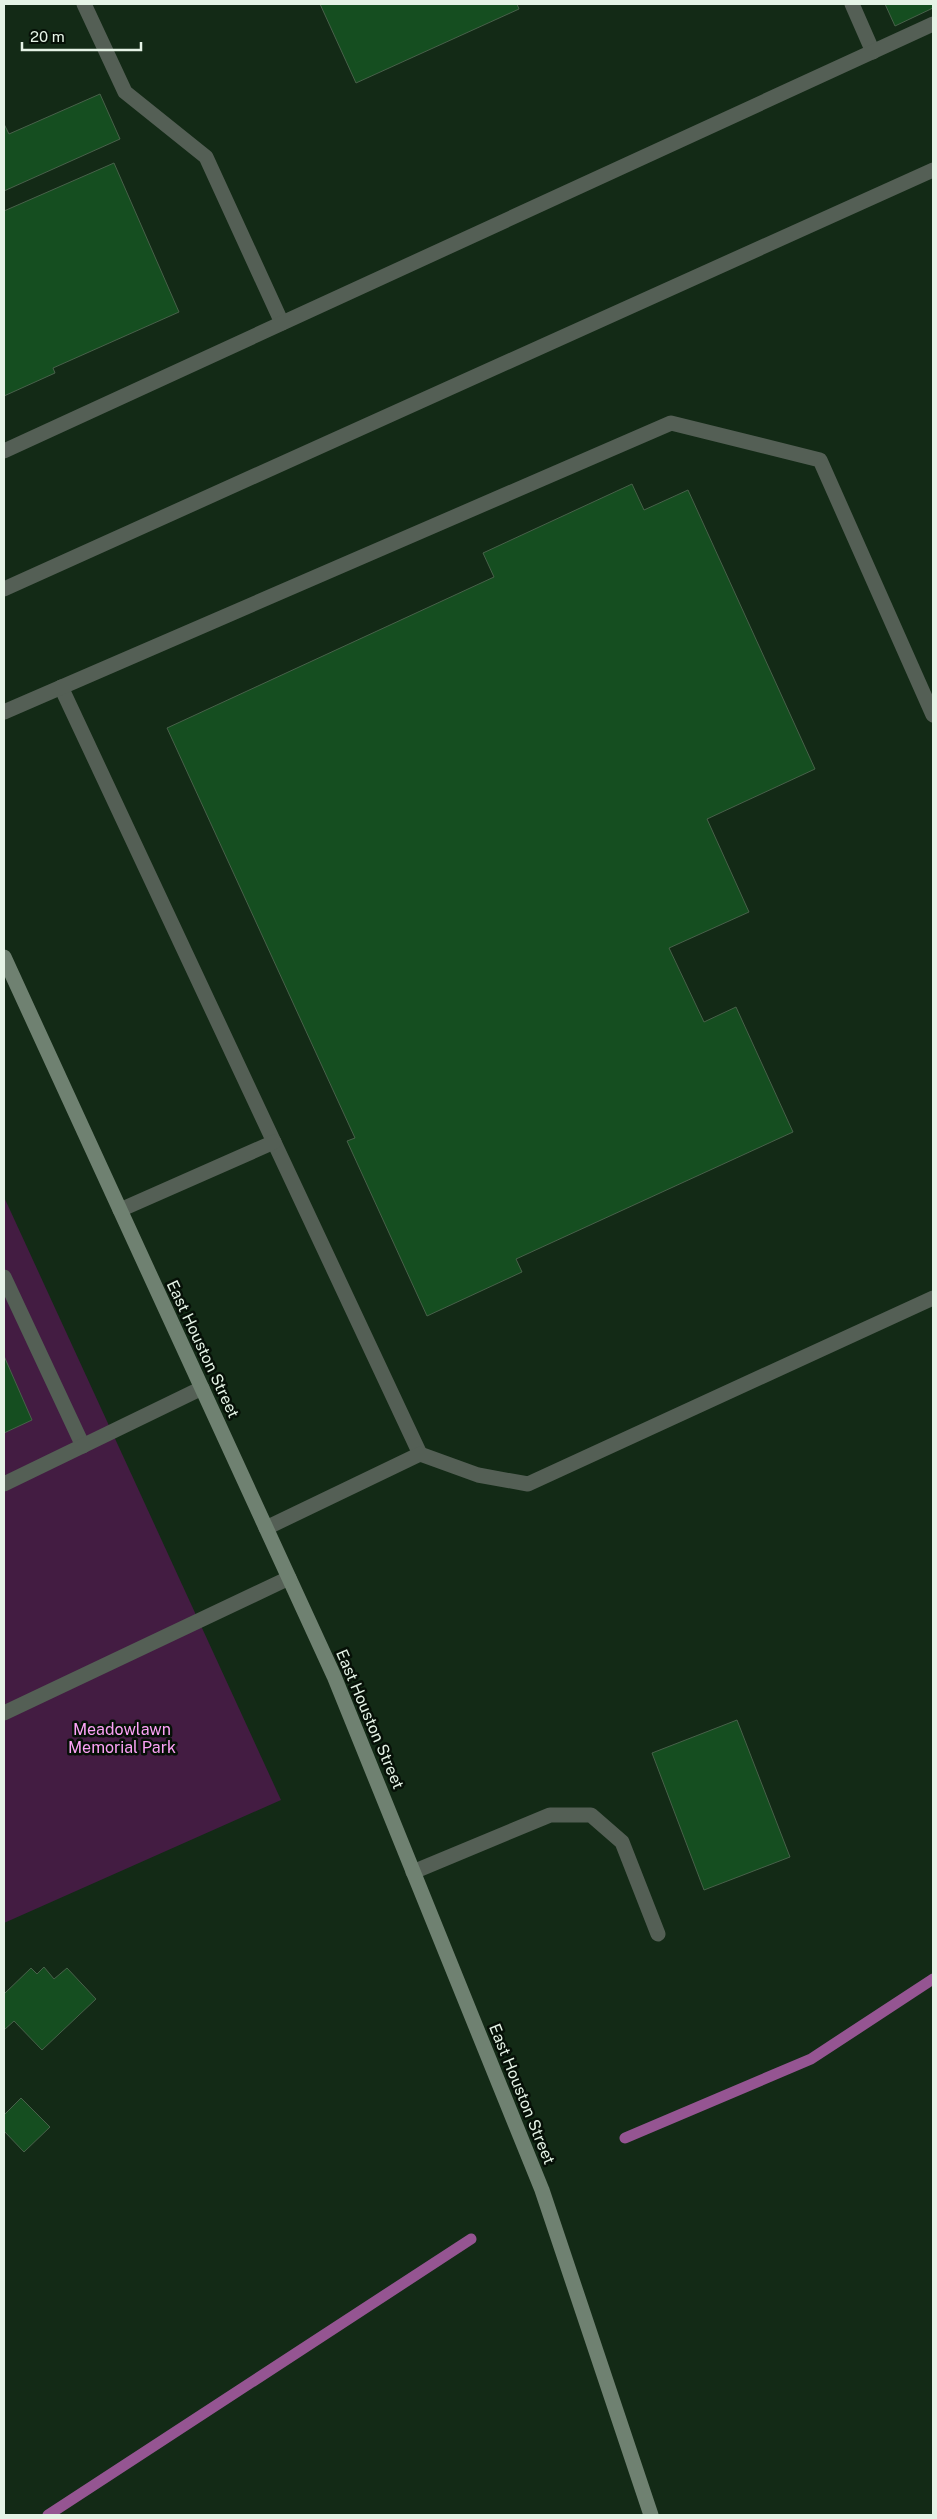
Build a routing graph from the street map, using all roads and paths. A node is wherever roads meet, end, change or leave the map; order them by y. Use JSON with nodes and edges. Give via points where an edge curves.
{"nodes":[{"id":1,"x":84,"y":4,"type":"edge"},
{"id":2,"x":852,"y":4,"type":"edge"},
{"id":3,"x":933,"y":24,"type":"edge"},
{"id":4,"x":873,"y":52,"type":"junction"},
{"id":5,"x":933,"y":170,"type":"edge"},
{"id":6,"x":282,"y":323,"type":"junction"},
{"id":7,"x":4,"y":451,"type":"edge"},
{"id":8,"x":4,"y":589,"type":"edge"},
{"id":9,"x":61,"y":687,"type":"junction"},
{"id":10,"x":4,"y":712,"type":"edge"},
{"id":11,"x":933,"y":715,"type":"edge"},
{"id":12,"x":4,"y":957,"type":"edge"},
{"id":13,"x":274,"y":1142,"type":"junction"},
{"id":14,"x":120,"y":1210,"type":"junction"},
{"id":15,"x":4,"y":1277,"type":"edge"},
{"id":16,"x":933,"y":1298,"type":"edge"},
{"id":17,"x":202,"y":1388,"type":"junction"},
{"id":18,"x":83,"y":1446,"type":"junction"},
{"id":19,"x":420,"y":1454,"type":"junction"},
{"id":20,"x":4,"y":1484,"type":"edge"},
{"id":21,"x":266,"y":1528,"type":"junction"},
{"id":22,"x":289,"y":1578,"type":"junction"},
{"id":23,"x":4,"y":1713,"type":"edge"},
{"id":24,"x":413,"y":1872,"type":"junction"},
{"id":25,"x":658,"y":1934,"type":"dead end"},
{"id":26,"x":651,"y":2515,"type":"edge"}],
"edges":[{"from":1,"to":6,"type":"lane","via":[[124,92],[206,157]]},
{"from":2,"to":4,"type":"lane"},
{"from":3,"to":4,"type":"lane"},
{"from":4,"to":6,"type":"lane"},
{"from":5,"to":8,"type":"lane"},
{"from":6,"to":7,"type":"lane"},
{"from":9,"to":10,"type":"lane"},
{"from":9,"to":11,"type":"lane","via":[[672,423],[820,460]]},
{"from":9,"to":13,"type":"lane"},
{"from":12,"to":14,"type":"main road","name":"East Houston Street"},
{"from":13,"to":14,"type":"lane"},
{"from":13,"to":19,"type":"lane"},
{"from":14,"to":17,"type":"main road","name":"East Houston Street"},
{"from":15,"to":18,"type":"lane"},
{"from":16,"to":19,"type":"lane","via":[[528,1484],[478,1475]]},
{"from":17,"to":18,"type":"lane"},
{"from":17,"to":21,"type":"main road","name":"East Houston Street"},
{"from":18,"to":20,"type":"lane"},
{"from":19,"to":21,"type":"lane"},
{"from":21,"to":22,"type":"main road","name":"East Houston Street"},
{"from":22,"to":23,"type":"lane"},
{"from":22,"to":24,"type":"main road","name":"East Houston Street","via":[[334,1676]]},
{"from":24,"to":25,"type":"lane","via":[[550,1815],[591,1815],[622,1842]]},
{"from":24,"to":26,"type":"main road","name":"East Houston Street","via":[[542,2190]]}]}
